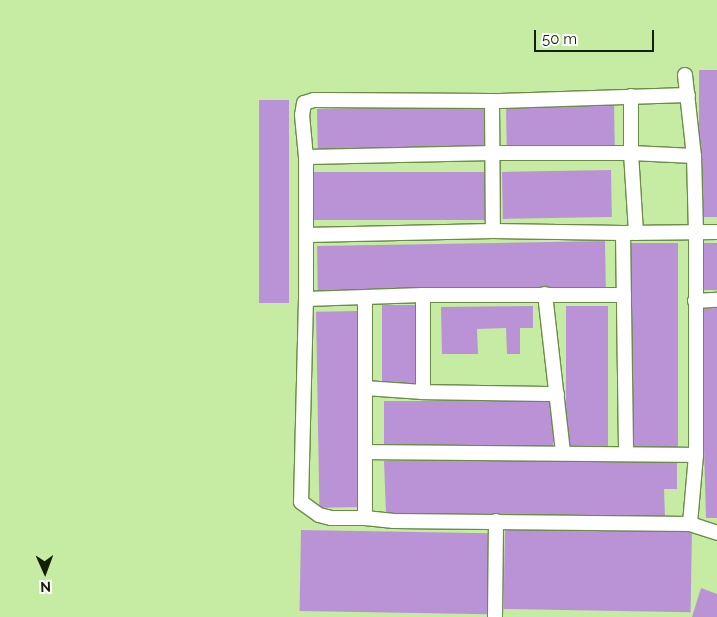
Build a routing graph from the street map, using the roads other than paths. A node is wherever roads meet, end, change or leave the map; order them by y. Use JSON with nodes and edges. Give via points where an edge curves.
{"nodes":[{"id":1,"x":685,"y":75,"type":"dead end"},
{"id":2,"x":688,"y":95,"type":"junction"},
{"id":3,"x":631,"y":96,"type":"junction"},
{"id":4,"x":492,"y":101,"type":"junction"},
{"id":5,"x":493,"y":153,"type":"junction"},
{"id":6,"x":631,"y":153,"type":"junction"},
{"id":7,"x":694,"y":156,"type":"junction"},
{"id":8,"x":306,"y":157,"type":"junction"},
{"id":9,"x":493,"y":231,"type":"junction"},
{"id":10,"x":696,"y":232,"type":"junction"},
{"id":11,"x":717,"y":232,"type":"edge"},
{"id":12,"x":630,"y":233,"type":"junction"},
{"id":13,"x":306,"y":235,"type":"junction"},
{"id":14,"x":544,"y":294,"type":"junction"},
{"id":15,"x":423,"y":295,"type":"junction"},
{"id":16,"x":624,"y":295,"type":"junction"},
{"id":17,"x":365,"y":297,"type":"junction"},
{"id":18,"x":306,"y":299,"type":"junction"},
{"id":19,"x":717,"y":300,"type":"edge"},
{"id":20,"x":695,"y":302,"type":"junction"},
{"id":21,"x":365,"y":388,"type":"junction"},
{"id":22,"x":423,"y":392,"type":"junction"},
{"id":23,"x":557,"y":394,"type":"junction"},
{"id":24,"x":366,"y":452,"type":"junction"},
{"id":25,"x":563,"y":453,"type":"junction"},
{"id":26,"x":626,"y":454,"type":"junction"},
{"id":27,"x":696,"y":455,"type":"junction"},
{"id":28,"x":365,"y":518,"type":"junction"},
{"id":29,"x":496,"y":521,"type":"junction"},
{"id":30,"x":690,"y":524,"type":"junction"},
{"id":31,"x":717,"y":533,"type":"edge"},
{"id":32,"x":495,"y":617,"type":"edge"}],
"edges":[{"from":1,"to":2,"type":"street"},
{"from":2,"to":3,"type":"street"},
{"from":2,"to":7,"type":"street"},
{"from":3,"to":4,"type":"street"},
{"from":3,"to":6,"type":"street"},
{"from":4,"to":5,"type":"street"},
{"from":4,"to":8,"type":"street","via":[[308,101],[304,103],[302,115]]},
{"from":5,"to":6,"type":"street"},
{"from":5,"to":8,"type":"street"},
{"from":5,"to":9,"type":"street"},
{"from":6,"to":7,"type":"street"},
{"from":6,"to":12,"type":"street"},
{"from":7,"to":10,"type":"street"},
{"from":8,"to":13,"type":"street"},
{"from":9,"to":12,"type":"street"},
{"from":9,"to":13,"type":"street"},
{"from":10,"to":11,"type":"street"},
{"from":10,"to":12,"type":"street"},
{"from":10,"to":20,"type":"street"},
{"from":12,"to":16,"type":"street"},
{"from":13,"to":18,"type":"street"},
{"from":14,"to":15,"type":"street"},
{"from":14,"to":16,"type":"street"},
{"from":14,"to":23,"type":"street"},
{"from":15,"to":17,"type":"street"},
{"from":15,"to":22,"type":"street"},
{"from":16,"to":26,"type":"street"},
{"from":17,"to":18,"type":"street"},
{"from":17,"to":21,"type":"street"},
{"from":18,"to":28,"type":"street","via":[[301,502],[319,515]]},
{"from":19,"to":20,"type":"street"},
{"from":20,"to":27,"type":"street"},
{"from":21,"to":22,"type":"street"},
{"from":21,"to":24,"type":"street"},
{"from":22,"to":23,"type":"street"},
{"from":23,"to":25,"type":"street"},
{"from":24,"to":25,"type":"street"},
{"from":24,"to":28,"type":"street"},
{"from":25,"to":26,"type":"street"},
{"from":26,"to":27,"type":"street"},
{"from":27,"to":30,"type":"street"},
{"from":28,"to":29,"type":"street"},
{"from":29,"to":30,"type":"street"},
{"from":29,"to":32,"type":"street"},
{"from":30,"to":31,"type":"street"}]}
